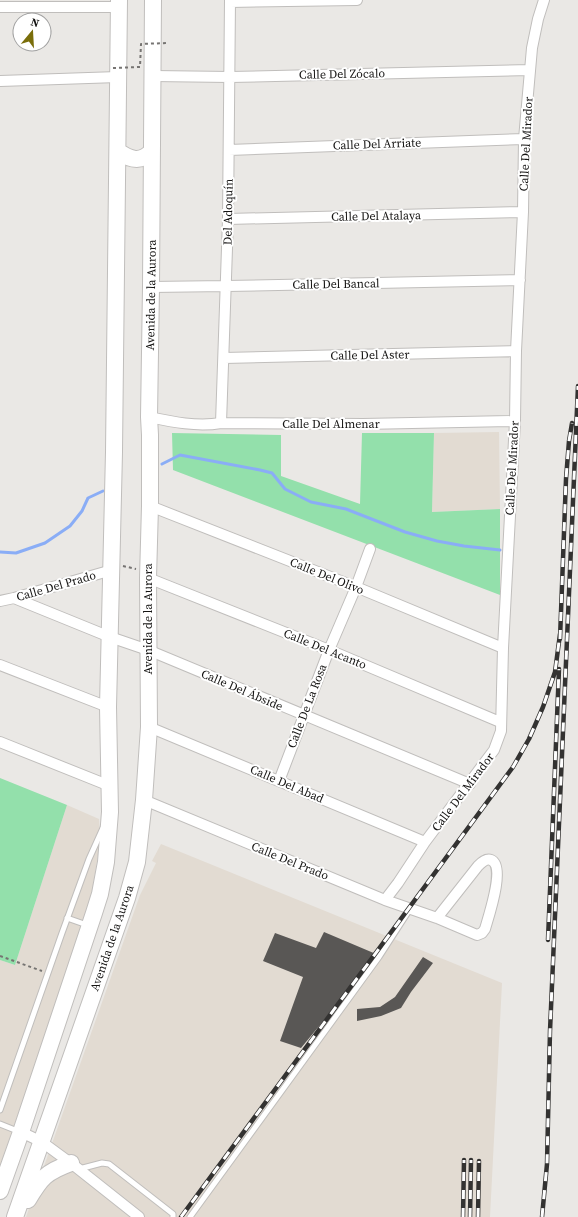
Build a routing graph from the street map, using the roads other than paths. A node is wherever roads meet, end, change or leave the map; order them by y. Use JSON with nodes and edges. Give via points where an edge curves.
{"nodes":[{"id":1,"x":153,"y":0,"type":"edge"},
{"id":2,"x":357,"y":0,"type":"edge"},
{"id":3,"x":544,"y":0,"type":"edge"},
{"id":4,"x":230,"y":1,"type":"edge"},
{"id":5,"x":119,"y":3,"type":"edge"},
{"id":6,"x":0,"y":7,"type":"edge"},
{"id":7,"x":530,"y":70,"type":"junction"},
{"id":8,"x":115,"y":72,"type":"junction"},
{"id":9,"x":153,"y":76,"type":"junction"},
{"id":10,"x":230,"y":77,"type":"junction"},
{"id":11,"x":0,"y":81,"type":"edge"},
{"id":12,"x":524,"y":139,"type":"junction"},
{"id":13,"x":152,"y":150,"type":"junction"},
{"id":14,"x":229,"y":150,"type":"junction"},
{"id":15,"x":118,"y":151,"type":"junction"},
{"id":16,"x":524,"y":212,"type":"junction"},
{"id":17,"x":228,"y":219,"type":"junction"},
{"id":18,"x":520,"y":280,"type":"junction"},
{"id":19,"x":226,"y":286,"type":"junction"},
{"id":20,"x":151,"y":287,"type":"junction"},
{"id":21,"x":516,"y":351,"type":"junction"},
{"id":22,"x":224,"y":358,"type":"junction"},
{"id":23,"x":149,"y":417,"type":"junction"},
{"id":24,"x":515,"y":421,"type":"junction"},
{"id":25,"x":221,"y":423,"type":"junction"},
{"id":26,"x":150,"y":506,"type":"junction"},
{"id":27,"x":370,"y":549,"type":"dead end"},
{"id":28,"x":112,"y":566,"type":"junction"},
{"id":29,"x":148,"y":575,"type":"junction"},
{"id":30,"x":356,"y":587,"type":"junction"},
{"id":31,"x":14,"y":598,"type":"junction"},
{"id":32,"x":0,"y":601,"type":"edge"},
{"id":33,"x":110,"y":637,"type":"junction"},
{"id":34,"x":503,"y":648,"type":"junction"},
{"id":35,"x":148,"y":650,"type":"junction"},
{"id":36,"x":329,"y":650,"type":"junction"},
{"id":37,"x":0,"y":665,"type":"edge"},
{"id":38,"x":108,"y":707,"type":"junction"},
{"id":39,"x":304,"y":715,"type":"junction"},
{"id":40,"x":500,"y":722,"type":"junction"},
{"id":41,"x":149,"y":727,"type":"junction"},
{"id":42,"x":0,"y":742,"type":"edge"},
{"id":43,"x":279,"y":781,"type":"junction"},
{"id":44,"x":470,"y":784,"type":"junction"},
{"id":45,"x":110,"y":786,"type":"junction"},
{"id":46,"x":144,"y":800,"type":"junction"},
{"id":47,"x":110,"y":812,"type":"junction"},
{"id":48,"x":425,"y":842,"type":"junction"},
{"id":49,"x":385,"y":900,"type":"junction"},
{"id":50,"x":410,"y":909,"type":"junction"},
{"id":51,"x":67,"y":918,"type":"junction"},
{"id":52,"x":437,"y":918,"type":"junction"},
{"id":53,"x":90,"y":926,"type":"junction"},
{"id":54,"x":0,"y":1110,"type":"edge"},
{"id":55,"x":0,"y":1124,"type":"edge"},
{"id":56,"x":21,"y":1132,"type":"junction"},
{"id":57,"x":42,"y":1142,"type":"junction"},
{"id":58,"x":75,"y":1166,"type":"junction"},
{"id":59,"x":0,"y":1191,"type":"edge"},
{"id":60,"x":15,"y":1217,"type":"edge"},
{"id":61,"x":18,"y":1217,"type":"edge"},
{"id":62,"x":139,"y":1217,"type":"edge"},
{"id":63,"x":173,"y":1217,"type":"edge"},
{"id":64,"x":190,"y":1217,"type":"edge"}],
"edges":[{"from":1,"to":9,"type":"main road","name":"Avenida de la Aurora"},
{"from":2,"to":4,"type":"street"},
{"from":3,"to":7,"type":"street","name":"Calle Del Mirador","via":[[532,48]]},
{"from":4,"to":10,"type":"street","name":"Del Adoquín"},
{"from":5,"to":6,"type":"street"},
{"from":5,"to":8,"type":"main road","name":"Avenida de la Aurora"},
{"from":7,"to":10,"type":"street","name":"Calle Del Zócalo"},
{"from":7,"to":12,"type":"street","name":"Calle Del Mirador"},
{"from":8,"to":11,"type":"street"},
{"from":8,"to":15,"type":"main road","name":"Avenida de la Aurora"},
{"from":9,"to":10,"type":"street","name":"Calle Del Zócalo"},
{"from":9,"to":13,"type":"main road","name":"Avenida de la Aurora"},
{"from":10,"to":14,"type":"street","name":"Del Adoquín"},
{"from":12,"to":14,"type":"street","name":"Calle Del Arriate"},
{"from":12,"to":16,"type":"street","name":"Calle Del Mirador"},
{"from":13,"to":15,"type":"main road","via":[[147,156],[134,159]]},
{"from":13,"to":20,"type":"main road","name":"Avenida de la Aurora"},
{"from":14,"to":17,"type":"street","name":"Del Adoquín"},
{"from":15,"to":28,"type":"main road","name":"Avenida de la Aurora"},
{"from":16,"to":17,"type":"street","name":"Calle Del Atalaya"},
{"from":16,"to":18,"type":"street","name":"Calle Del Mirador"},
{"from":17,"to":19,"type":"street","name":"Del Adoquín"},
{"from":18,"to":19,"type":"street","name":"Calle Del Bancal"},
{"from":18,"to":21,"type":"street","name":"Calle Del Mirador"},
{"from":19,"to":20,"type":"street","name":"Calle Del Bancal"},
{"from":19,"to":22,"type":"street","name":"Del Adoquín"},
{"from":20,"to":23,"type":"main road","name":"Avenida de la Aurora"},
{"from":21,"to":22,"type":"street","name":"Calle Del Aster"},
{"from":21,"to":24,"type":"street","name":"Calle Del Mirador"},
{"from":22,"to":25,"type":"street","name":"Del Adoquín"},
{"from":23,"to":25,"type":"street","name":"Calle Del Almenar","via":[[195,425]]},
{"from":23,"to":26,"type":"main road","name":"Avenida de la Aurora"},
{"from":24,"to":25,"type":"street","name":"Calle Del Almenar"},
{"from":24,"to":34,"type":"street","name":"Calle Del Mirador"},
{"from":26,"to":29,"type":"main road","name":"Avenida de la Aurora"},
{"from":26,"to":30,"type":"street","name":"Calle Del Olivo"},
{"from":27,"to":30,"type":"street","name":"Calle De La Rosa"},
{"from":28,"to":31,"type":"street","name":"Calle Del Prado"},
{"from":28,"to":33,"type":"main road","name":"Avenida de la Aurora"},
{"from":29,"to":35,"type":"main road","name":"Avenida de la Aurora"},
{"from":29,"to":36,"type":"street","name":"Calle Del Acanto"},
{"from":30,"to":34,"type":"street","name":"Calle Del Olivo"},
{"from":30,"to":36,"type":"street","name":"Calle De La Rosa"},
{"from":31,"to":32,"type":"street","name":"Calle Del Prado"},
{"from":31,"to":33,"type":"street","name":"Calle Del Ábside"},
{"from":33,"to":35,"type":"street","name":"Calle Del Ábside"},
{"from":33,"to":38,"type":"main road","name":"Avenida de la Aurora"},
{"from":34,"to":40,"type":"street","name":"Calle Del Mirador"},
{"from":35,"to":39,"type":"street","name":"Calle Del Ábside"},
{"from":35,"to":41,"type":"main road","name":"Avenida de la Aurora"},
{"from":36,"to":39,"type":"street","name":"Calle De La Rosa"},
{"from":36,"to":40,"type":"street","name":"Calle Del Acanto"},
{"from":37,"to":38,"type":"street"},
{"from":38,"to":45,"type":"main road","name":"Avenida de la Aurora"},
{"from":39,"to":43,"type":"street","name":"Calle De La Rosa"},
{"from":39,"to":44,"type":"street","name":"Calle Del Ábside"},
{"from":40,"to":44,"type":"street","name":"Calle Del Mirador","via":[[494,750]]},
{"from":41,"to":43,"type":"street","name":"Calle Del Abad"},
{"from":41,"to":46,"type":"main road","name":"Avenida de la Aurora"},
{"from":42,"to":45,"type":"street"},
{"from":43,"to":48,"type":"street","name":"Calle Del Abad"},
{"from":44,"to":48,"type":"street","name":"Calle Del Mirador"},
{"from":45,"to":47,"type":"main road","name":"Avenida de la Aurora"},
{"from":46,"to":49,"type":"street","name":"Calle Del Prado"},
{"from":46,"to":57,"type":"main road","name":"Avenida de la Aurora","via":[[137,862],[129,891]]},
{"from":47,"to":51,"type":"lane"},
{"from":47,"to":53,"type":"main road","name":"Avenida de la Aurora","via":[[106,862]]},
{"from":48,"to":49,"type":"street","name":"Calle Del Mirador"},
{"from":49,"to":50,"type":"street","name":"Calle Del Prado"},
{"from":50,"to":52,"type":"street","name":"Calle Del Prado"},
{"from":50,"to":64,"type":"lane","via":[[379,957]]},
{"from":51,"to":53,"type":"lane"},
{"from":51,"to":54,"type":"lane"},
{"from":52,"to":52,"type":"street","name":"Calle Del Prado","via":[[478,866],[492,860],[497,868],[498,879],[483,932],[477,935]]},
{"from":53,"to":56,"type":"main road","name":"Avenida de la Aurora"},
{"from":55,"to":56,"type":"lane"},
{"from":56,"to":57,"type":"street"},
{"from":56,"to":59,"type":"main road","name":"Avenida de la Aurora"},
{"from":57,"to":58,"type":"street"},
{"from":57,"to":60,"type":"main road","name":"Avenida de la Aurora"},
{"from":58,"to":61,"type":"main road","via":[[58,1168],[45,1175]]},
{"from":58,"to":62,"type":"street"},
{"from":58,"to":63,"type":"lane","via":[[110,1164],[173,1214]]}]}
